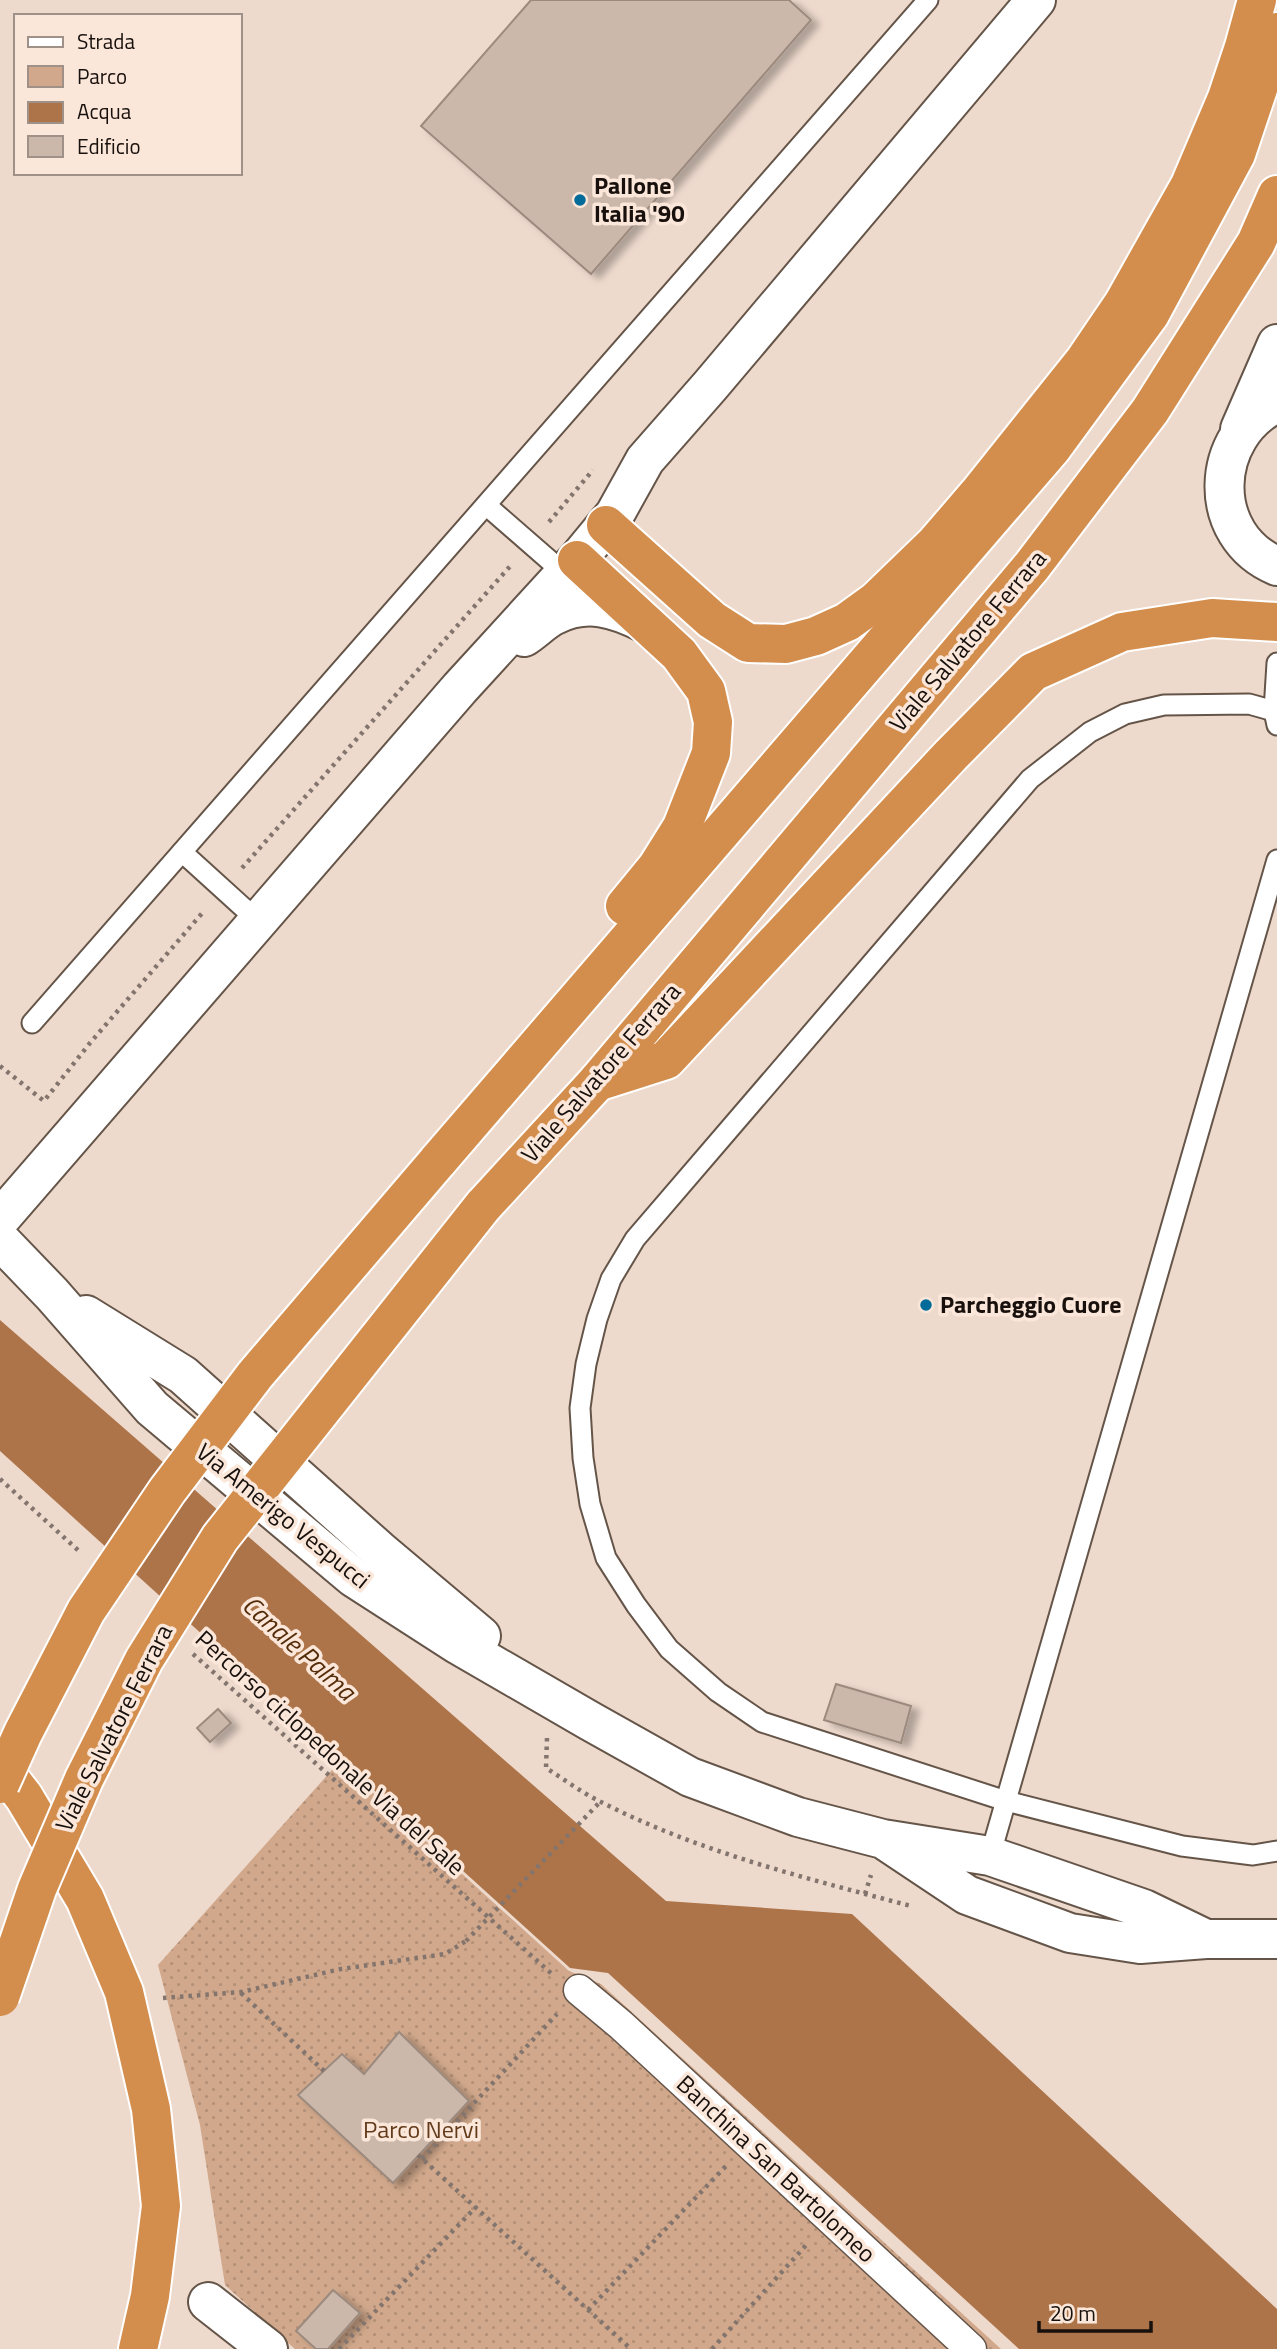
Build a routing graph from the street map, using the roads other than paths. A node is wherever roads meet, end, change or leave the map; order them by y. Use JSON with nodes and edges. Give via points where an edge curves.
{"nodes":[{"id":1,"x":928,"y":0,"type":"edge"},
{"id":2,"x":1036,"y":0,"type":"edge"},
{"id":3,"x":1256,"y":0,"type":"edge"},
{"id":4,"x":1277,"y":32,"type":"edge"},
{"id":5,"x":1277,"y":195,"type":"edge"},
{"id":6,"x":1277,"y":344,"type":"edge"},
{"id":7,"x":1277,"y":403,"type":"edge"},
{"id":8,"x":1235,"y":442,"type":"junction"},
{"id":9,"x":486,"y":505,"type":"junction"},
{"id":10,"x":606,"y":525,"type":"junction"},
{"id":11,"x":571,"y":566,"type":"junction"},
{"id":12,"x":1277,"y":566,"type":"edge"},
{"id":13,"x":1277,"y":622,"type":"edge"},
{"id":14,"x":645,"y":623,"type":"junction"},
{"id":15,"x":486,"y":660,"type":"junction"},
{"id":16,"x":1277,"y":663,"type":"edge"},
{"id":17,"x":1275,"y":718,"type":"edge"},
{"id":18,"x":182,"y":852,"type":"junction"},
{"id":19,"x":1277,"y":860,"type":"edge"},
{"id":20,"x":258,"y":921,"type":"junction"},
{"id":21,"x":32,"y":1023,"type":"dead end"},
{"id":22,"x":544,"y":1039,"type":"junction"},
{"id":23,"x":597,"y":1082,"type":"junction"},
{"id":24,"x":0,"y":1219,"type":"edge"},
{"id":25,"x":0,"y":1240,"type":"edge"},
{"id":26,"x":0,"y":1766,"type":"edge"},
{"id":27,"x":0,"y":1784,"type":"edge"},
{"id":28,"x":1006,"y":1801,"type":"junction"},
{"id":29,"x":883,"y":1839,"type":"junction"},
{"id":30,"x":1277,"y":1851,"type":"edge"},
{"id":31,"x":990,"y":1856,"type":"junction"},
{"id":32,"x":1206,"y":1938,"type":"junction"},
{"id":33,"x":1277,"y":1939,"type":"edge"},
{"id":34,"x":579,"y":1990,"type":"road end"},
{"id":35,"x":0,"y":1997,"type":"edge"},
{"id":36,"x":208,"y":2302,"type":"dead end"},
{"id":37,"x":138,"y":2349,"type":"edge"},
{"id":38,"x":268,"y":2349,"type":"edge"},
{"id":39,"x":971,"y":2349,"type":"edge"}],
"edges":[{"from":1,"to":9,"type":"lane"},
{"from":2,"to":10,"type":"street","via":[[645,460]]},
{"from":3,"to":10,"type":"highway","via":[[1227,98],[1190,185],[1123,304],[978,494],[876,601],[847,622],[816,636],[786,644],[748,643],[712,620]]},
{"from":4,"to":22,"type":"highway","via":[[1236,154],[1150,314],[1052,448]]},
{"from":5,"to":23,"type":"highway","name":"Viale Salvatore Ferrara","via":[[1256,243],[1150,411],[1032,566]]},
{"from":6,"to":8,"type":"street"},
{"from":7,"to":8,"type":"street","via":[[1245,426]]},
{"from":8,"to":12,"type":"street","via":[[1223,482],[1225,502],[1236,531],[1250,548]]},
{"from":9,"to":11,"type":"lane","via":[[530,543]]},
{"from":9,"to":18,"type":"lane"},
{"from":10,"to":11,"type":"street"},
{"from":11,"to":14,"type":"highway"},
{"from":11,"to":15,"type":"street"},
{"from":13,"to":23,"type":"highway","via":[[1213,618],[1122,632],[1033,673],[666,1060]]},
{"from":14,"to":15,"type":"street","via":[[596,605],[577,607],[554,615]]},
{"from":14,"to":22,"type":"highway","via":[[679,654],[706,691],[713,722],[711,752],[682,827],[657,867],[553,994],[543,1019]]},
{"from":15,"to":20,"type":"street"},
{"from":16,"to":17,"type":"lane"},
{"from":17,"to":28,"type":"lane","via":[[1249,704],[1164,705],[1125,714],[1090,732],[1030,779],[635,1239],[611,1279],[586,1363],[580,1408],[590,1504],[606,1558],[669,1649],[718,1692],[762,1722]]},
{"from":18,"to":20,"type":"lane"},
{"from":18,"to":21,"type":"lane"},
{"from":19,"to":28,"type":"lane"},
{"from":20,"to":24,"type":"street"},
{"from":22,"to":27,"type":"highway","bridge":true,"via":[[255,1375],[167,1491],[86,1611]]},
{"from":23,"to":35,"type":"highway","name":"Viale Salvatore Ferrara","bridge":true,"via":[[483,1206],[220,1538],[144,1660],[83,1779],[37,1889]]},
{"from":25,"to":29,"type":"street","name":"Via Amerigo Vespucci","via":[[52,1294],[183,1375],[548,1695],[690,1777],[798,1817]]},
{"from":26,"to":37,"type":"highway","via":[[24,1797],[85,1899],[124,1992],[151,2109],[161,2206]]},
{"from":28,"to":30,"type":"lane","via":[[1182,1846],[1253,1855]]},
{"from":28,"to":31,"type":"lane"},
{"from":29,"to":31,"type":"street","name":"Via Amerigo Vespucci"},
{"from":29,"to":32,"type":"street","name":"Via Amerigo Vespucci","via":[[967,1895],[1070,1933],[1140,1944]]},
{"from":31,"to":32,"type":"street","name":"Via Amerigo Vespucci","via":[[1144,1909]]},
{"from":32,"to":33,"type":"street","name":"Via Amerigo Vespucci"},
{"from":34,"to":39,"type":"street","name":"Banchina San Bartolomeo"},
{"from":36,"to":38,"type":"street"}]}
